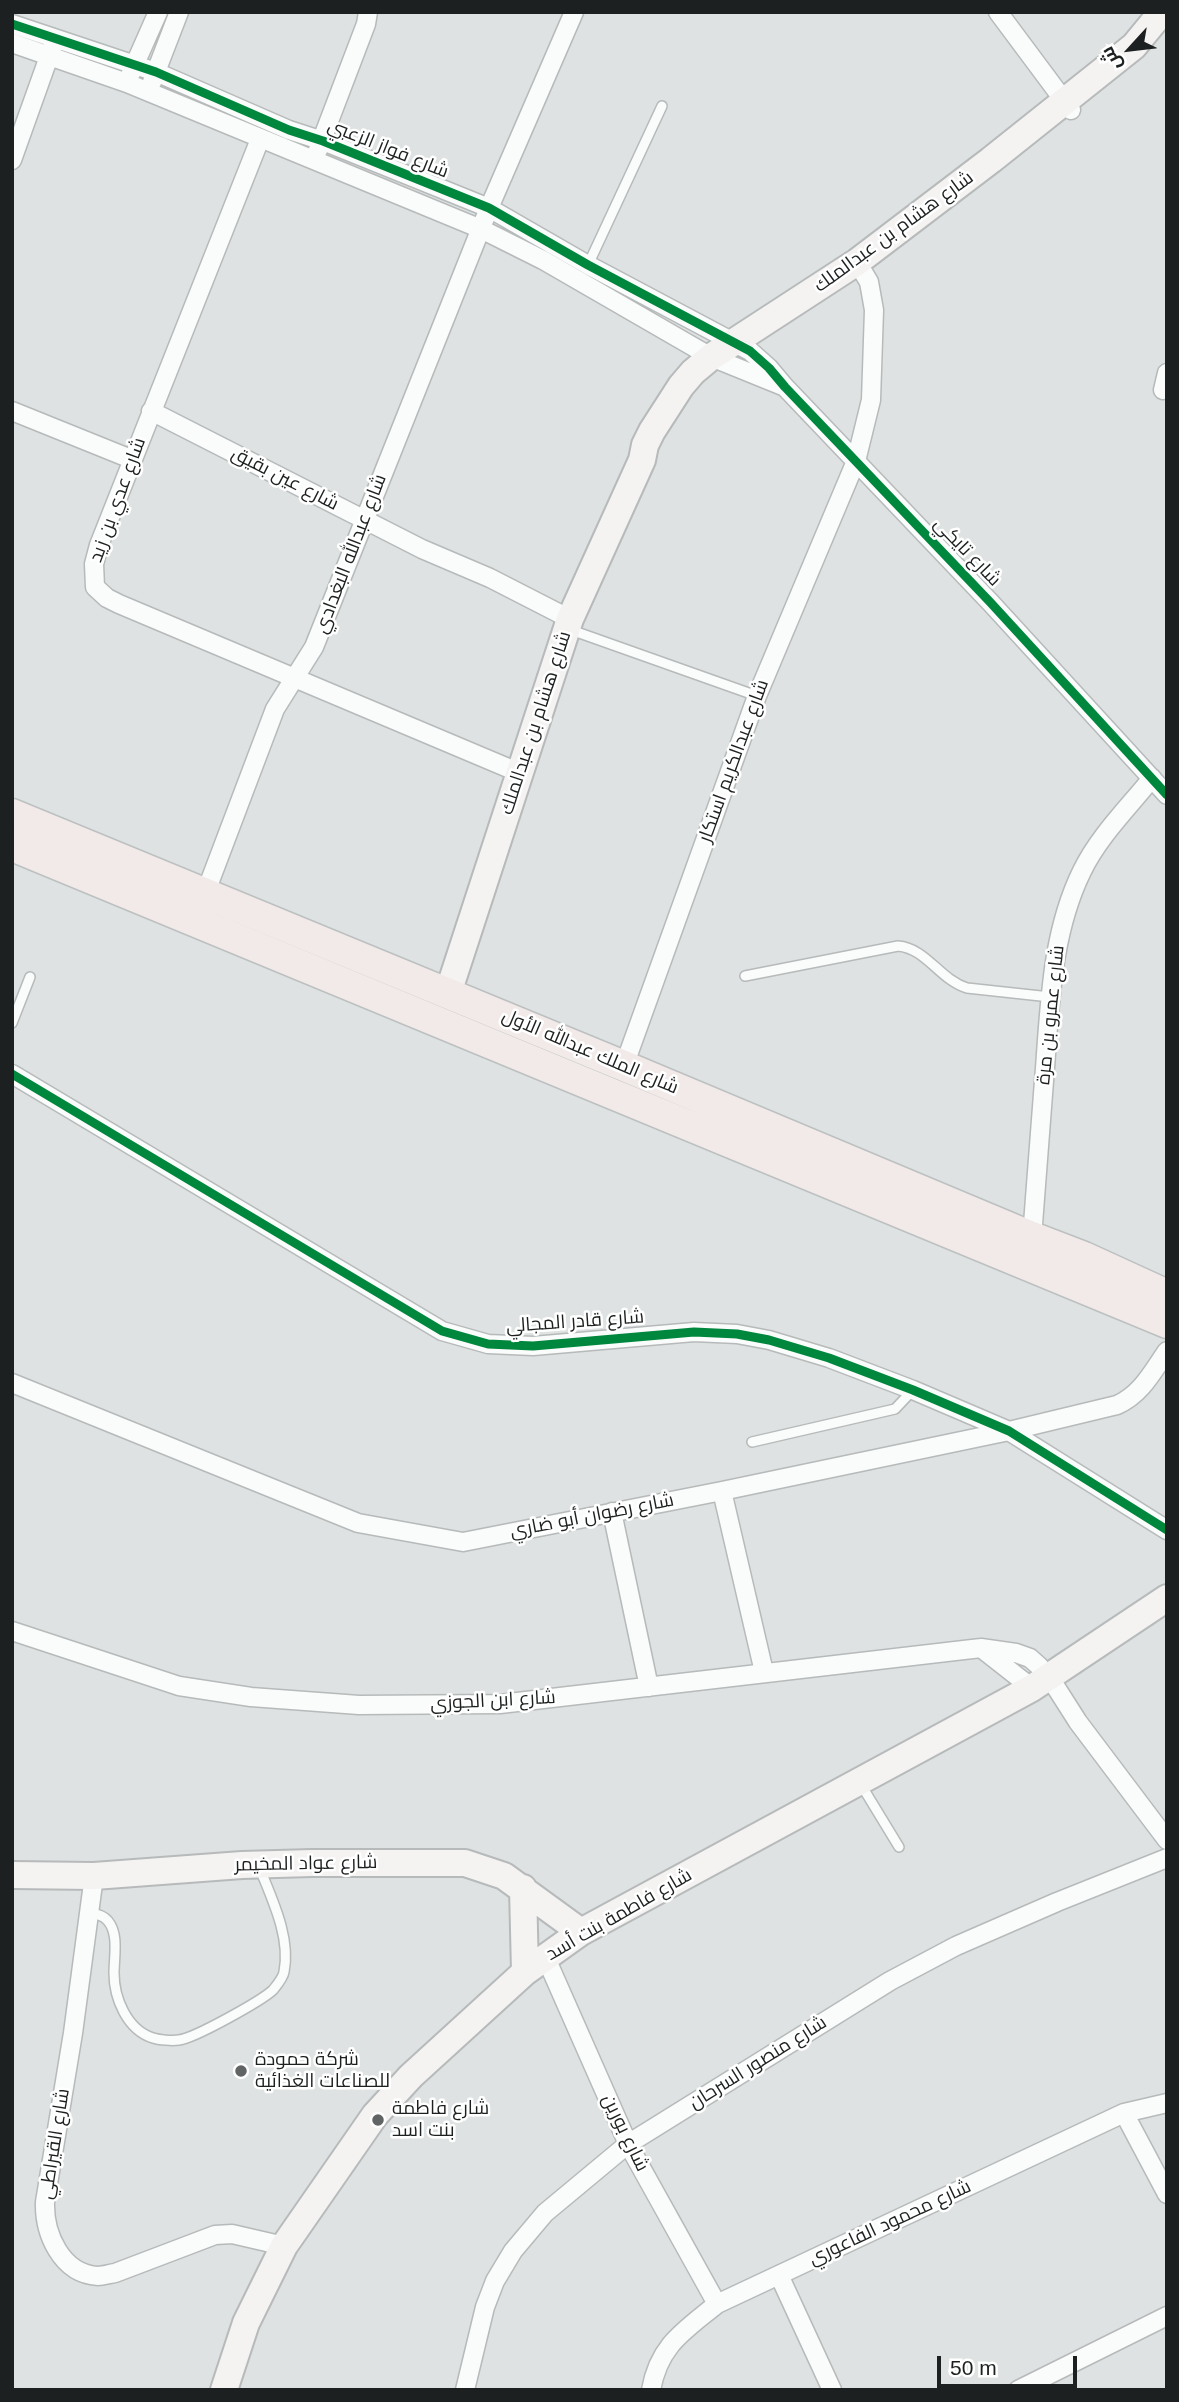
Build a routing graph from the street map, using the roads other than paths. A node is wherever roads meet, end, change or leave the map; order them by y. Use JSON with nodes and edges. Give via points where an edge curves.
{"nodes":[{"id":1,"x":158,"y":12,"type":"edge"},
{"id":2,"x":179,"y":12,"type":"edge"},
{"id":3,"x":368,"y":12,"type":"edge"},
{"id":4,"x":574,"y":12,"type":"edge"},
{"id":5,"x":998,"y":12,"type":"edge"},
{"id":6,"x":1162,"y":12,"type":"edge"},
{"id":7,"x":12,"y":24,"type":"edge"},
{"id":8,"x":1167,"y":32,"type":"edge"},
{"id":9,"x":12,"y":43,"type":"edge"},
{"id":10,"x":52,"y":49,"type":"junction"},
{"id":11,"x":135,"y":64,"type":"junction"},
{"id":12,"x":156,"y":72,"type":"junction"},
{"id":13,"x":127,"y":83,"type":"junction"},
{"id":14,"x":149,"y":92,"type":"junction"},
{"id":15,"x":1068,"y":105,"type":"junction"},
{"id":16,"x":662,"y":106,"type":"dead end"},
{"id":17,"x":260,"y":139,"type":"junction"},
{"id":18,"x":323,"y":141,"type":"junction"},
{"id":19,"x":314,"y":159,"type":"junction"},
{"id":20,"x":12,"y":160,"type":"edge"},
{"id":21,"x":489,"y":208,"type":"junction"},
{"id":22,"x":481,"y":229,"type":"junction"},
{"id":23,"x":588,"y":265,"type":"junction"},
{"id":24,"x":860,"y":267,"type":"junction"},
{"id":25,"x":731,"y":354,"type":"junction"},
{"id":26,"x":785,"y":387,"type":"junction"},
{"id":27,"x":12,"y":411,"type":"edge"},
{"id":28,"x":151,"y":411,"type":"junction"},
{"id":29,"x":131,"y":459,"type":"junction"},
{"id":30,"x":856,"y":461,"type":"junction"},
{"id":31,"x":363,"y":519,"type":"junction"},
{"id":32,"x":569,"y":624,"type":"junction"},
{"id":33,"x":294,"y":679,"type":"junction"},
{"id":34,"x":757,"y":696,"type":"junction"},
{"id":35,"x":520,"y":773,"type":"junction"},
{"id":36,"x":1152,"y":778,"type":"junction"},
{"id":37,"x":1167,"y":795,"type":"edge"},
{"id":38,"x":12,"y":814,"type":"edge"},
{"id":39,"x":12,"y":846,"type":"edge"},
{"id":40,"x":205,"y":894,"type":"junction"},
{"id":41,"x":745,"y":976,"type":"dead end"},
{"id":42,"x":30,"y":977,"type":"dead end"},
{"id":43,"x":448,"y":993,"type":"junction"},
{"id":44,"x":1050,"y":997,"type":"junction"},
{"id":45,"x":12,"y":1023,"type":"edge"},
{"id":46,"x":624,"y":1066,"type":"junction"},
{"id":47,"x":12,"y":1074,"type":"edge"},
{"id":48,"x":1032,"y":1237,"type":"junction"},
{"id":49,"x":1167,"y":1295,"type":"edge"},
{"id":50,"x":1167,"y":1323,"type":"edge"},
{"id":51,"x":1167,"y":1350,"type":"edge"},
{"id":52,"x":12,"y":1383,"type":"edge"},
{"id":53,"x":913,"y":1390,"type":"junction"},
{"id":54,"x":1009,"y":1431,"type":"junction"},
{"id":55,"x":752,"y":1442,"type":"dead end"},
{"id":56,"x":722,"y":1491,"type":"junction"},
{"id":57,"x":612,"y":1512,"type":"junction"},
{"id":58,"x":1167,"y":1530,"type":"edge"},
{"id":59,"x":1167,"y":1598,"type":"edge"},
{"id":60,"x":12,"y":1631,"type":"edge"},
{"id":61,"x":764,"y":1672,"type":"junction"},
{"id":62,"x":1041,"y":1683,"type":"junction"},
{"id":63,"x":649,"y":1687,"type":"junction"},
{"id":64,"x":859,"y":1781,"type":"junction"},
{"id":65,"x":1167,"y":1840,"type":"edge"},
{"id":66,"x":899,"y":1847,"type":"dead end"},
{"id":67,"x":1167,"y":1858,"type":"edge"},
{"id":68,"x":258,"y":1864,"type":"junction"},
{"id":69,"x":12,"y":1875,"type":"edge"},
{"id":70,"x":94,"y":1877,"type":"junction"},
{"id":71,"x":523,"y":1888,"type":"junction"},
{"id":72,"x":89,"y":1913,"type":"junction"},
{"id":73,"x":581,"y":1932,"type":"junction"},
{"id":74,"x":535,"y":1964,"type":"junction"},
{"id":75,"x":1167,"y":2103,"type":"edge"},
{"id":76,"x":1124,"y":2113,"type":"junction"},
{"id":77,"x":628,"y":2144,"type":"junction"},
{"id":78,"x":1167,"y":2194,"type":"edge"},
{"id":79,"x":284,"y":2246,"type":"junction"},
{"id":80,"x":779,"y":2275,"type":"junction"},
{"id":81,"x":717,"y":2304,"type":"junction"},
{"id":82,"x":1167,"y":2316,"type":"edge"},
{"id":83,"x":223,"y":2390,"type":"edge"},
{"id":84,"x":465,"y":2390,"type":"edge"},
{"id":85,"x":651,"y":2390,"type":"edge"},
{"id":86,"x":832,"y":2390,"type":"edge"},
{"id":87,"x":1018,"y":2390,"type":"edge"}],
"edges":[{"from":1,"to":11,"type":"street"},
{"from":2,"to":12,"type":"street"},
{"from":3,"to":18,"type":"street"},
{"from":4,"to":21,"type":"street","name":"شارع عبدالله البغدادي"},
{"from":5,"to":15,"type":"street"},
{"from":6,"to":15,"type":"street","name":"شارع هشام بن عبدالملك","via":[[1133,46]]},
{"from":7,"to":10,"type":"street","name":"شارع فواز الزعبي"},
{"from":8,"to":15,"type":"street","name":"شارع هشام بن عبدالملك"},
{"from":9,"to":10,"type":"street","name":"شارع فواز الزعبي"},
{"from":10,"to":11,"type":"street","name":"شارع فواز الزعبي"},
{"from":10,"to":13,"type":"street","name":"شارع فواز الزعبي"},
{"from":10,"to":20,"type":"street"},
{"from":11,"to":12,"type":"street","name":"شارع فواز الزعبي"},
{"from":11,"to":13,"type":"street"},
{"from":12,"to":14,"type":"street"},
{"from":12,"to":18,"type":"street","name":"شارع فواز الزعبي"},
{"from":13,"to":14,"type":"street","name":"شارع فواز الزعبي"},
{"from":14,"to":17,"type":"street","name":"شارع فواز الزعبي"},
{"from":15,"to":24,"type":"street","name":"شارع هشام بن عبدالملك","via":[[991,160]]},
{"from":16,"to":23,"type":"lane"},
{"from":17,"to":19,"type":"street","name":"شارع فواز الزعبي"},
{"from":17,"to":28,"type":"street","name":"شارع عدي بن زيد"},
{"from":18,"to":19,"type":"street"},
{"from":18,"to":21,"type":"street","name":"شارع فواز الزعبي"},
{"from":19,"to":22,"type":"street","name":"شارع فواز الزعبي"},
{"from":21,"to":22,"type":"street","name":"شارع عبدالله البغدادي"},
{"from":21,"to":23,"type":"street","name":"شارع فواز الزعبي"},
{"from":22,"to":25,"type":"street","name":"شارع فواز الزعبي"},
{"from":22,"to":31,"type":"street","name":"شارع عبدالله البغدادي"},
{"from":23,"to":25,"type":"street","name":"شارع فواز الزعبي"},
{"from":24,"to":25,"type":"street","name":"شارع هشام بن عبدالملك"},
{"from":24,"to":30,"type":"street","name":"شارع عبدالكريم استكار","via":[[874,310],[871,400]]},
{"from":25,"to":26,"type":"street","name":"شارع تايكي"},
{"from":25,"to":26,"type":"street","name":"شارع تايكي","via":[[769,368]]},
{"from":25,"to":32,"type":"street","name":"شارع هشام بن عبدالملك","via":[[681,386],[652,430]]},
{"from":26,"to":30,"type":"street","name":"شارع تايكي"},
{"from":27,"to":29,"type":"street"},
{"from":28,"to":29,"type":"street","name":"شارع عدي بن زيد"},
{"from":28,"to":31,"type":"street","name":"شارع عين بقيق"},
{"from":29,"to":33,"type":"street","name":"شارع عدي بن زيد","via":[[93,564],[95,587],[107,598]]},
{"from":30,"to":34,"type":"street","name":"شارع عبدالكريم استكار"},
{"from":30,"to":36,"type":"street","name":"شارع تايكي"},
{"from":31,"to":32,"type":"street","name":"شارع عين بقيق"},
{"from":31,"to":33,"type":"street","name":"شارع عبدالله البغدادي","via":[[314,647]]},
{"from":32,"to":34,"type":"lane"},
{"from":32,"to":35,"type":"street","name":"شارع هشام بن عبدالملك"},
{"from":33,"to":35,"type":"street","name":"شارع عدي بن زيد"},
{"from":33,"to":40,"type":"street","name":"شارع عبدالله البغدادي","via":[[275,709]]},
{"from":34,"to":46,"type":"street","name":"شارع عبدالكريم استكار"},
{"from":35,"to":43,"type":"street","name":"شارع هشام بن عبدالملك"},
{"from":36,"to":37,"type":"street","name":"شارع تايكي"},
{"from":36,"to":44,"type":"street","name":"شارع عمرو بن مرة","via":[[1096,845],[1082,869],[1062,922]]},
{"from":38,"to":40,"type":"main road","name":"شارع الملك عبدالله الأول"},
{"from":39,"to":50,"type":"main road","name":"شارع الملك عبدالله الأول"},
{"from":40,"to":43,"type":"main road","name":"شارع الملك عبدالله الأول"},
{"from":41,"to":44,"type":"lane","via":[[898,946],[913,948],[955,985]]},
{"from":42,"to":45,"type":"lane"},
{"from":43,"to":46,"type":"main road","name":"شارع الملك عبدالله الأول"},
{"from":44,"to":48,"type":"street","name":"شارع عمرو بن مرة"},
{"from":46,"to":48,"type":"main road","name":"شارع الملك عبدالله الأول"},
{"from":47,"to":53,"type":"street","name":"شارع قادر المجالي","via":[[442,1331],[488,1345],[533,1346],[694,1332],[737,1334],[829,1358]]},
{"from":48,"to":49,"type":"main road","name":"شارع الملك عبدالله الأول"},
{"from":51,"to":54,"type":"street","name":"شارع رضوان أبو ضاري","via":[[1143,1387],[1126,1401]]},
{"from":52,"to":57,"type":"street","name":"شارع رضوان أبو ضاري","via":[[358,1523],[463,1542]]},
{"from":53,"to":54,"type":"street","name":"شارع قادر المجالي"},
{"from":53,"to":55,"type":"lane","via":[[895,1409]]},
{"from":54,"to":56,"type":"street","name":"شارع رضوان أبو ضاري"},
{"from":54,"to":58,"type":"street","name":"شارع قادر المجالي"},
{"from":56,"to":57,"type":"street","name":"شارع رضوان أبو ضاري"},
{"from":56,"to":61,"type":"street"},
{"from":57,"to":63,"type":"street"},
{"from":59,"to":62,"type":"street","name":"شارع فاطمة بنت أسد"},
{"from":60,"to":63,"type":"street","name":"شارع ابن الجوزي","via":[[179,1686],[251,1697],[359,1705],[500,1704]]},
{"from":61,"to":62,"type":"street","name":"شارع ابن الجوزي","via":[[981,1648]]},
{"from":61,"to":63,"type":"street","name":"شارع ابن الجوزي"},
{"from":62,"to":64,"type":"street","name":"شارع فاطمة بنت أسد"},
{"from":62,"to":65,"type":"street","name":"شارع ابن الجوزي","via":[[1078,1722]]},
{"from":64,"to":66,"type":"lane"},
{"from":64,"to":73,"type":"street","name":"شارع فاطمة بنت أسد"},
{"from":67,"to":77,"type":"street","name":"شارع منصور السرحان","via":[[968,1941],[890,1981]]},
{"from":68,"to":70,"type":"street","name":"شارع عواد المخيمر"},
{"from":68,"to":71,"type":"street","name":"شارع عواد المخيمر","via":[[465,1863]]},
{"from":68,"to":72,"type":"lane","via":[[284,1941],[284,1975],[273,1990],[179,2040],[153,2038],[134,2027],[120,2004],[114,1977],[115,1936],[109,1922]]},
{"from":69,"to":70,"type":"street","name":"شارع عواد المخيمر"},
{"from":70,"to":72,"type":"street","name":"شارع القيراطي"},
{"from":71,"to":73,"type":"street","name":"شارع عواد المخيمر"},
{"from":71,"to":74,"type":"street"},
{"from":72,"to":79,"type":"street","name":"شارع القيراطي","via":[[45,2202],[44,2220],[57,2251],[77,2268],[98,2276],[215,2235],[232,2234]]},
{"from":73,"to":74,"type":"street","name":"شارع فاطمة بنت أسد"},
{"from":74,"to":77,"type":"street","name":"شارع بورين"},
{"from":74,"to":79,"type":"street","name":"شارع فاطمة بنت أسد","via":[[390,2098]]},
{"from":75,"to":76,"type":"street","name":"شارع محمود الفاعوري"},
{"from":76,"to":78,"type":"street"},
{"from":76,"to":80,"type":"street","name":"شارع محمود الفاعوري"},
{"from":77,"to":81,"type":"street","name":"شارع بورين"},
{"from":77,"to":84,"type":"street","name":"شارع منصور السرحان","via":[[545,2213],[513,2251],[485,2307]]},
{"from":79,"to":83,"type":"street","name":"شارع فاطمة بنت أسد","via":[[246,2323]]},
{"from":80,"to":81,"type":"street","name":"شارع محمود الفاعوري"},
{"from":80,"to":86,"type":"street"},
{"from":81,"to":85,"type":"street","name":"شارع محمود الفاعوري","via":[[663,2353]]},
{"from":82,"to":87,"type":"street"}]}
